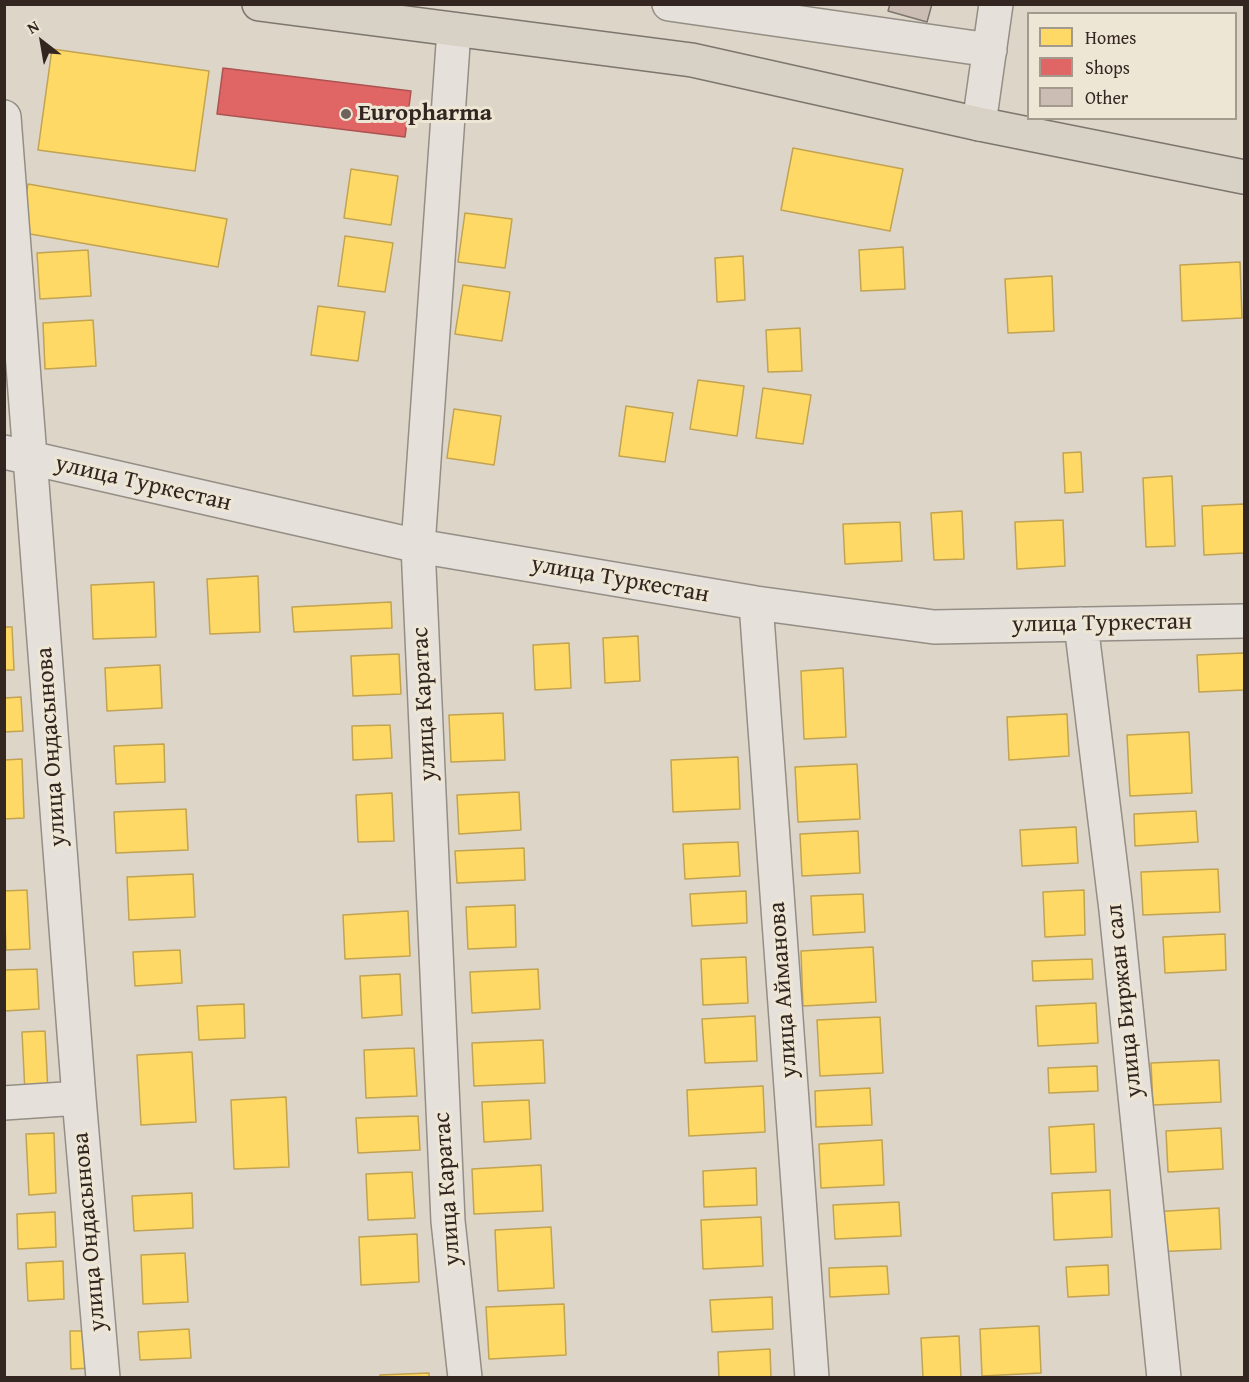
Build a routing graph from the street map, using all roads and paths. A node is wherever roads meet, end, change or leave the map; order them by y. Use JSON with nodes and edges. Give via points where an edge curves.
{"nodes":[{"id":1,"x":259,"y":4,"type":"edge"},
{"id":2,"x":669,"y":4,"type":"edge"},
{"id":3,"x":996,"y":4,"type":"edge"},
{"id":4,"x":454,"y":30,"type":"junction"},
{"id":5,"x":990,"y":50,"type":"junction"},
{"id":6,"x":4,"y":117,"type":"edge"},
{"id":7,"x":979,"y":124,"type":"junction"},
{"id":8,"x":1245,"y":177,"type":"edge"},
{"id":9,"x":18,"y":455,"type":"edge"},
{"id":10,"x":418,"y":546,"type":"junction"},
{"id":11,"x":756,"y":603,"type":"junction"},
{"id":12,"x":1245,"y":621,"type":"edge"},
{"id":13,"x":1081,"y":624,"type":"junction"},
{"id":14,"x":79,"y":1098,"type":"junction"},
{"id":15,"x":4,"y":1103,"type":"edge"},
{"id":16,"x":103,"y":1377,"type":"edge"},
{"id":17,"x":465,"y":1377,"type":"edge"},
{"id":18,"x":812,"y":1377,"type":"edge"},
{"id":19,"x":1164,"y":1377,"type":"edge"}],
"edges":[{"from":1,"to":4,"type":"highway"},
{"from":2,"to":5,"type":"street"},
{"from":3,"to":5,"type":"street"},
{"from":4,"to":7,"type":"highway","via":[[692,60]]},
{"from":4,"to":10,"type":"street","name":"улица Каратас"},
{"from":5,"to":7,"type":"street"},
{"from":6,"to":9,"type":"street","name":"улица Ондасынова"},
{"from":7,"to":8,"type":"highway"},
{"from":9,"to":10,"type":"street","name":"улица Туркестан"},
{"from":9,"to":14,"type":"street","name":"улица Ондасынова"},
{"from":10,"to":11,"type":"street","name":"улица Туркестан"},
{"from":10,"to":17,"type":"street","name":"улица Каратас","via":[[448,1221]]},
{"from":11,"to":13,"type":"street","name":"улица Туркестан","via":[[934,627]]},
{"from":11,"to":18,"type":"street","name":"улица Айманова"},
{"from":12,"to":13,"type":"street","name":"улица Туркестан"},
{"from":13,"to":19,"type":"street","name":"улица Биржан сал","via":[[1116,910]]},
{"from":14,"to":15,"type":"street"},
{"from":14,"to":16,"type":"street","name":"улица Ондасынова"}]}
